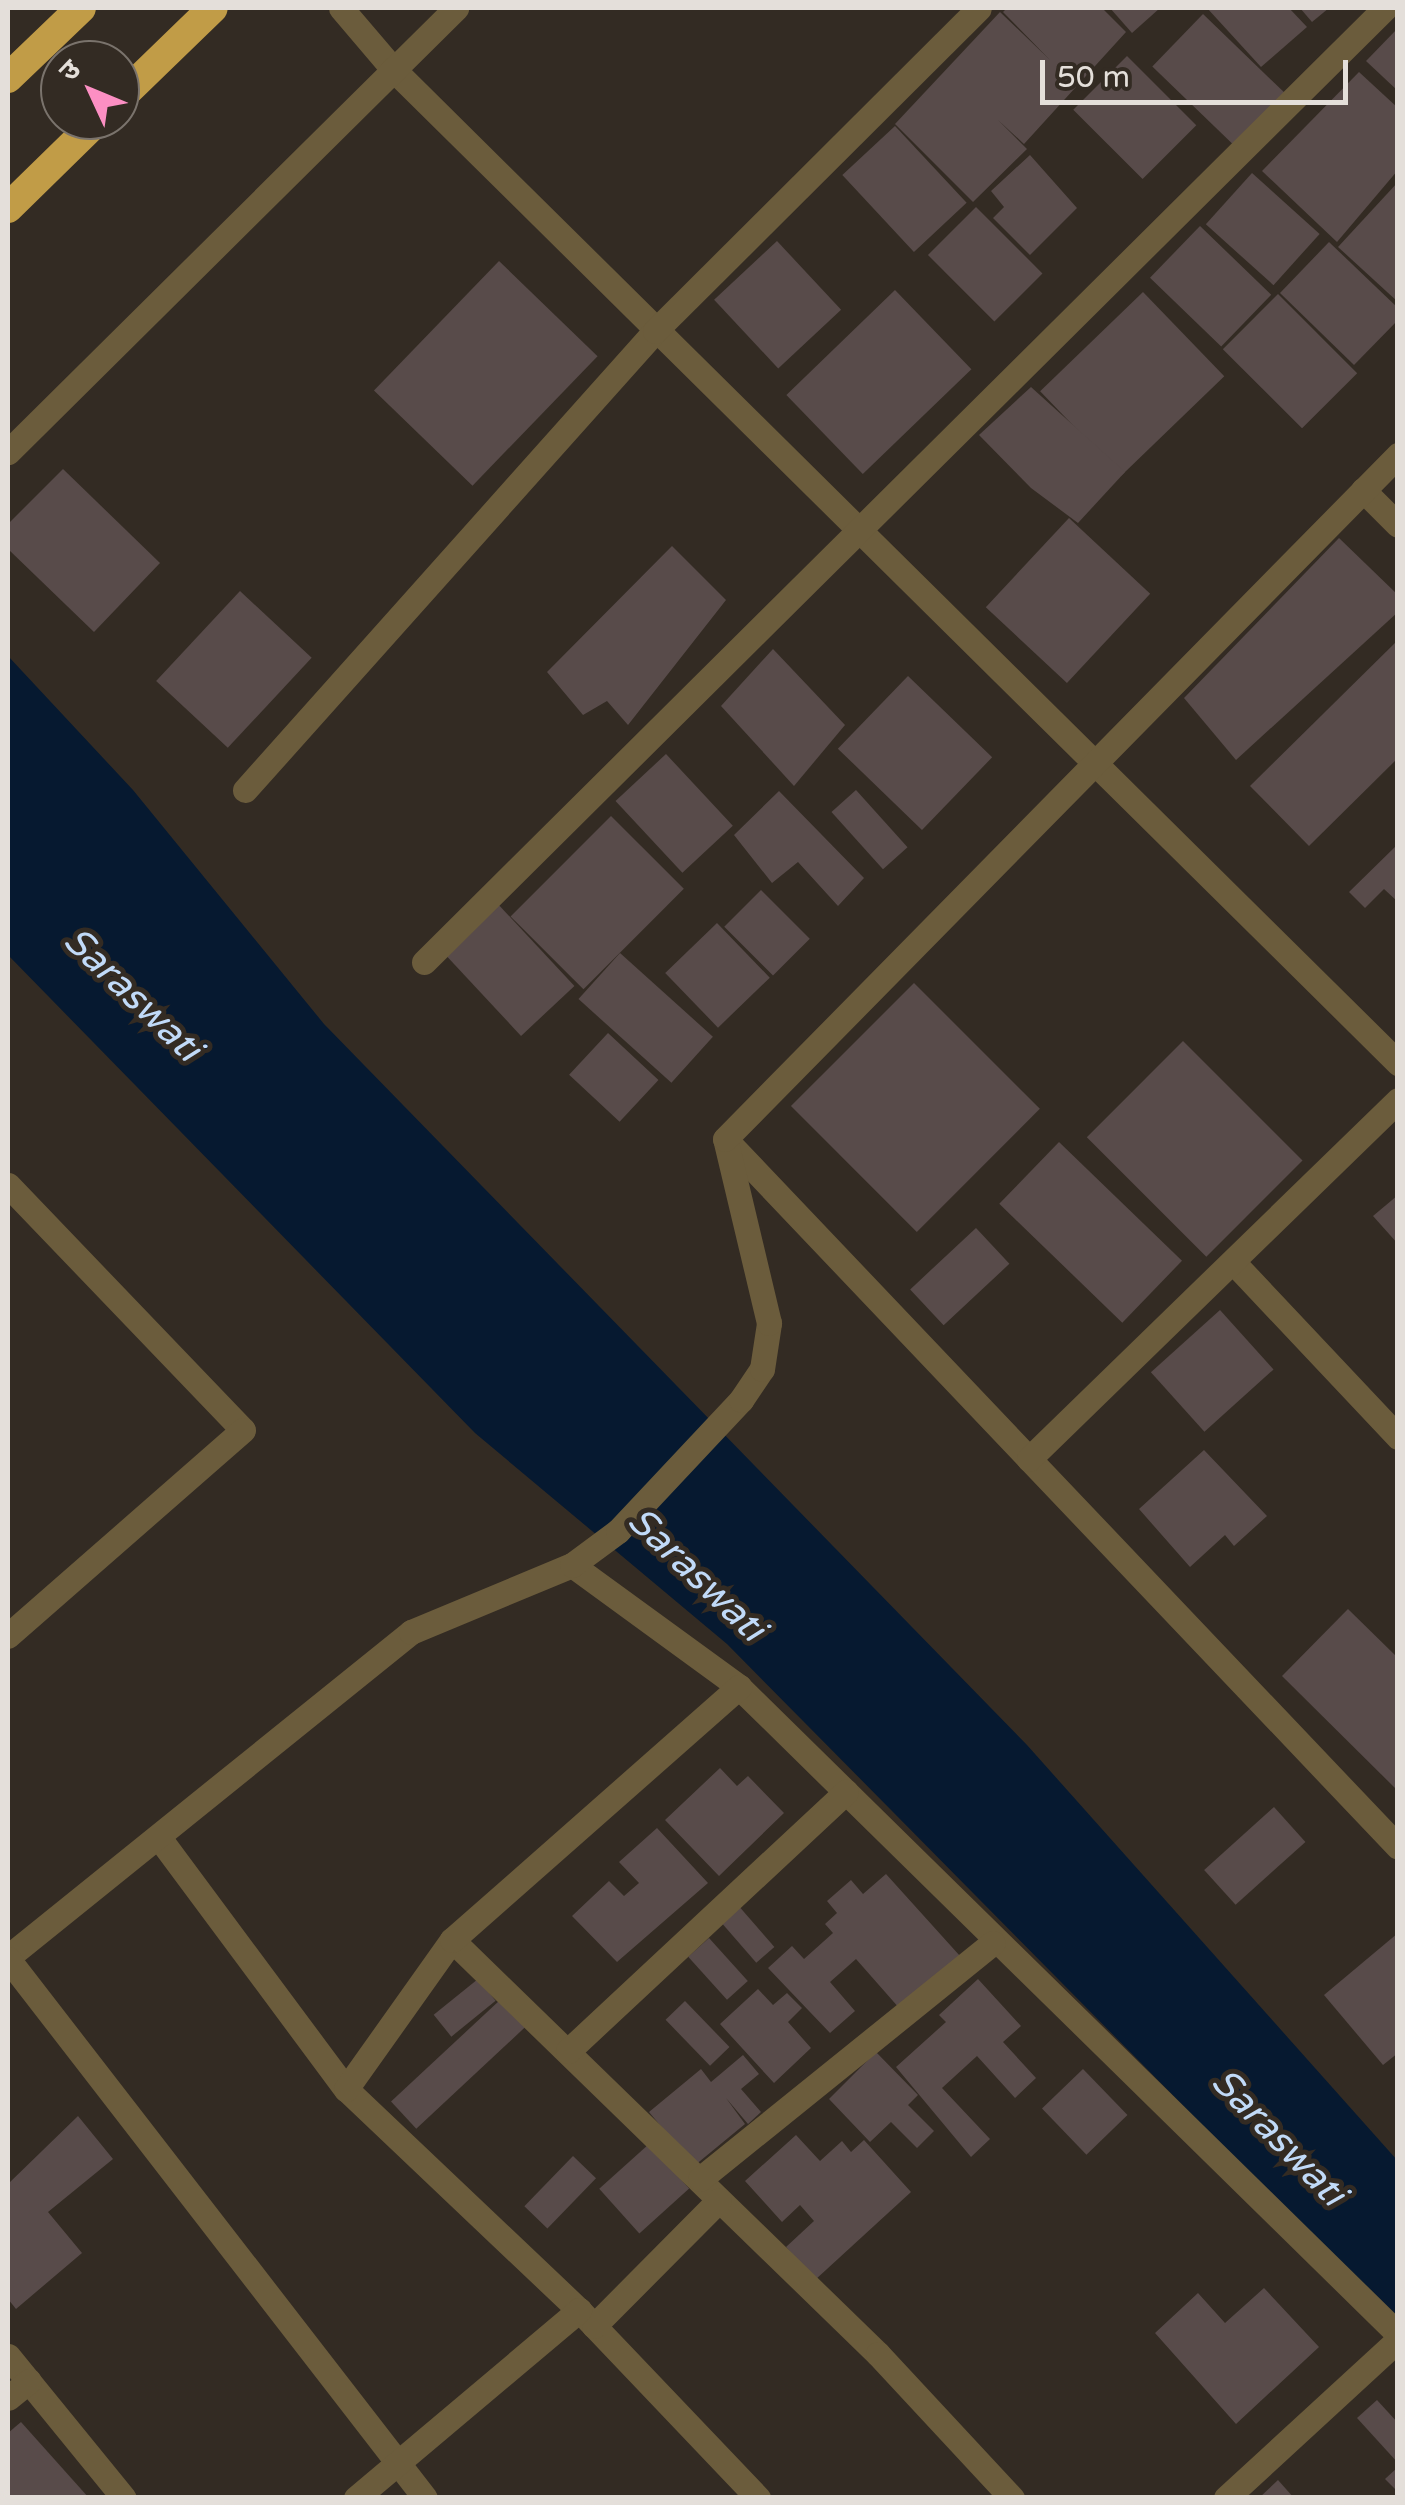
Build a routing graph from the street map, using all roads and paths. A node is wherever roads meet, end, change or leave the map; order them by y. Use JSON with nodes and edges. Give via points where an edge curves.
{"nodes":[{"id":1,"x":81,"y":8,"type":"edge"},
{"id":2,"x":213,"y":8,"type":"edge"},
{"id":3,"x":342,"y":8,"type":"edge"},
{"id":4,"x":456,"y":8,"type":"edge"},
{"id":5,"x":979,"y":8,"type":"edge"},
{"id":6,"x":1384,"y":8,"type":"edge"},
{"id":7,"x":393,"y":69,"type":"junction"},
{"id":8,"x":8,"y":78,"type":"edge"},
{"id":9,"x":140,"y":79,"type":"edge"},
{"id":10,"x":78,"y":140,"type":"edge"},
{"id":11,"x":8,"y":208,"type":"edge"},
{"id":12,"x":655,"y":330,"type":"junction"},
{"id":13,"x":8,"y":452,"type":"edge"},
{"id":14,"x":1398,"y":455,"type":"edge"},
{"id":15,"x":1364,"y":490,"type":"junction"},
{"id":16,"x":1398,"y":526,"type":"edge"},
{"id":17,"x":856,"y":528,"type":"junction"},
{"id":18,"x":1095,"y":762,"type":"junction"},
{"id":19,"x":245,"y":790,"type":"dead end"},
{"id":20,"x":424,"y":962,"type":"dead end"},
{"id":21,"x":1394,"y":1052,"type":"edge"},
{"id":22,"x":1398,"y":1100,"type":"edge"},
{"id":23,"x":725,"y":1138,"type":"junction"},
{"id":24,"x":8,"y":1184,"type":"edge"},
{"id":25,"x":1235,"y":1264,"type":"junction"},
{"id":26,"x":1398,"y":1437,"type":"edge"},
{"id":27,"x":1028,"y":1459,"type":"junction"},
{"id":28,"x":572,"y":1565,"type":"junction"},
{"id":29,"x":10,"y":1628,"type":"edge"},
{"id":30,"x":738,"y":1687,"type":"junction"},
{"id":31,"x":846,"y":1792,"type":"junction"},
{"id":32,"x":160,"y":1839,"type":"junction"},
{"id":33,"x":1398,"y":1847,"type":"edge"},
{"id":34,"x":452,"y":1940,"type":"junction"},
{"id":35,"x":993,"y":1943,"type":"junction"},
{"id":36,"x":8,"y":1958,"type":"edge"},
{"id":37,"x":568,"y":2052,"type":"junction"},
{"id":38,"x":346,"y":2089,"type":"junction"},
{"id":39,"x":700,"y":2180,"type":"junction"},
{"id":40,"x":719,"y":2200,"type":"junction"},
{"id":41,"x":586,"y":2318,"type":"junction"},
{"id":42,"x":1398,"y":2337,"type":"edge"},
{"id":43,"x":8,"y":2356,"type":"edge"},
{"id":44,"x":29,"y":2382,"type":"junction"},
{"id":45,"x":8,"y":2398,"type":"edge"},
{"id":46,"x":397,"y":2461,"type":"junction"},
{"id":47,"x":124,"y":2498,"type":"edge"},
{"id":48,"x":356,"y":2498,"type":"edge"},
{"id":49,"x":425,"y":2498,"type":"edge"},
{"id":50,"x":758,"y":2498,"type":"edge"},
{"id":51,"x":1012,"y":2498,"type":"edge"},
{"id":52,"x":1226,"y":2498,"type":"edge"}],
"edges":[{"from":1,"to":8,"type":"highway"},
{"from":2,"to":9,"type":"highway"},
{"from":3,"to":7,"type":"street"},
{"from":4,"to":7,"type":"street"},
{"from":5,"to":12,"type":"street"},
{"from":6,"to":17,"type":"street"},
{"from":7,"to":12,"type":"street"},
{"from":7,"to":13,"type":"street"},
{"from":10,"to":11,"type":"highway"},
{"from":12,"to":17,"type":"street"},
{"from":12,"to":19,"type":"street"},
{"from":14,"to":15,"type":"street"},
{"from":15,"to":16,"type":"street"},
{"from":15,"to":18,"type":"street"},
{"from":17,"to":18,"type":"street"},
{"from":17,"to":20,"type":"street"},
{"from":18,"to":21,"type":"street"},
{"from":18,"to":23,"type":"street"},
{"from":22,"to":25,"type":"street"},
{"from":23,"to":27,"type":"street"},
{"from":23,"to":28,"type":"street","via":[[769,1323],[762,1370],[742,1400],[618,1531]]},
{"from":24,"to":29,"type":"street","via":[[243,1430]]},
{"from":25,"to":26,"type":"street"},
{"from":25,"to":27,"type":"street"},
{"from":27,"to":33,"type":"street"},
{"from":28,"to":30,"type":"street"},
{"from":28,"to":32,"type":"street","via":[[411,1632]]},
{"from":30,"to":31,"type":"street"},
{"from":30,"to":34,"type":"street"},
{"from":31,"to":35,"type":"street"},
{"from":31,"to":37,"type":"street"},
{"from":32,"to":36,"type":"street"},
{"from":32,"to":38,"type":"street"},
{"from":34,"to":37,"type":"street"},
{"from":34,"to":38,"type":"street"},
{"from":35,"to":39,"type":"street"},
{"from":35,"to":42,"type":"street"},
{"from":36,"to":46,"type":"street"},
{"from":37,"to":39,"type":"street"},
{"from":38,"to":41,"type":"street"},
{"from":39,"to":40,"type":"street"},
{"from":40,"to":41,"type":"street"},
{"from":40,"to":51,"type":"street","via":[[878,2354]]},
{"from":41,"to":46,"type":"street"},
{"from":41,"to":50,"type":"street"},
{"from":42,"to":52,"type":"street"},
{"from":43,"to":44,"type":"street"},
{"from":44,"to":45,"type":"street"},
{"from":44,"to":47,"type":"street"},
{"from":46,"to":48,"type":"street"},
{"from":46,"to":49,"type":"street"}]}
